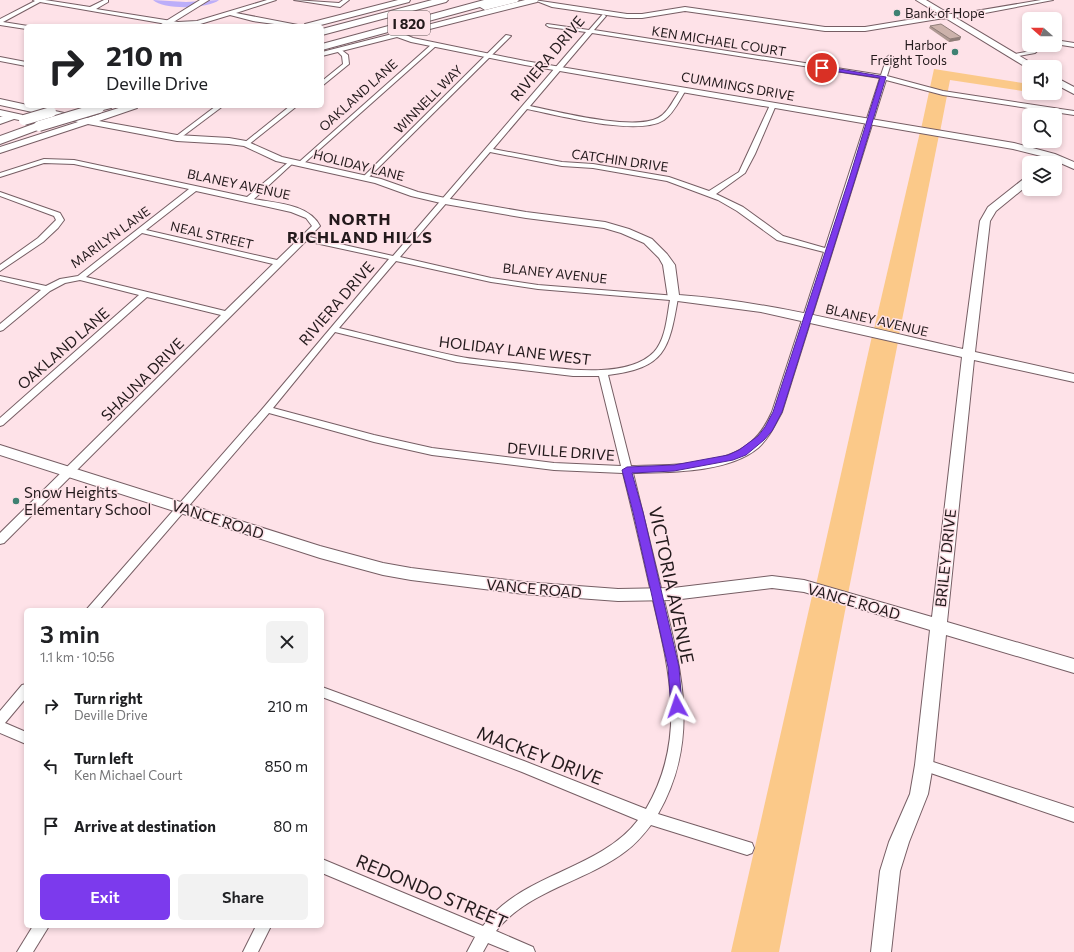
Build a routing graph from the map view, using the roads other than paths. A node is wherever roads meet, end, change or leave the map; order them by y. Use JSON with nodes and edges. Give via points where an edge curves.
{"nodes":[{"id":1,"x":39,"y":0,"type":"edge"},
{"id":2,"x":205,"y":0,"type":"edge"},
{"id":3,"x":273,"y":0,"type":"edge"},
{"id":4,"x":297,"y":0,"type":"edge"},
{"id":5,"x":346,"y":0,"type":"edge"},
{"id":6,"x":406,"y":0,"type":"edge"},
{"id":7,"x":421,"y":0,"type":"edge"},
{"id":8,"x":443,"y":0,"type":"edge"},
{"id":9,"x":463,"y":0,"type":"edge"},
{"id":10,"x":475,"y":0,"type":"edge"},
{"id":11,"x":495,"y":0,"type":"edge"},
{"id":12,"x":514,"y":0,"type":"edge"},
{"id":13,"x":536,"y":0,"type":"edge"},
{"id":14,"x":920,"y":0,"type":"edge"},
{"id":15,"x":1032,"y":0,"type":"edge"},
{"id":16,"x":1050,"y":0,"type":"edge"},
{"id":17,"x":106,"y":1,"type":"dead end"},
{"id":18,"x":91,"y":9,"type":"junction"},
{"id":19,"x":230,"y":13,"type":"junction"},
{"id":20,"x":603,"y":16,"type":"dead end"},
{"id":21,"x":946,"y":16,"type":"junction"},
{"id":22,"x":337,"y":18,"type":"junction"},
{"id":23,"x":0,"y":22,"type":"edge"},
{"id":24,"x":165,"y":24,"type":"edge"},
{"id":25,"x":287,"y":24,"type":"edge"},
{"id":26,"x":315,"y":24,"type":"edge"},
{"id":27,"x":549,"y":25,"type":"dead end"},
{"id":28,"x":24,"y":27,"type":"edge"},
{"id":29,"x":324,"y":27,"type":"edge"},
{"id":30,"x":324,"y":31,"type":"edge"},
{"id":31,"x":591,"y":32,"type":"junction"},
{"id":32,"x":396,"y":34,"type":"junction"},
{"id":33,"x":324,"y":36,"type":"edge"},
{"id":34,"x":508,"y":36,"type":"dead end"},
{"id":35,"x":359,"y":37,"type":"junction"},
{"id":36,"x":324,"y":40,"type":"edge"},
{"id":37,"x":1062,"y":43,"type":"edge"},
{"id":38,"x":434,"y":45,"type":"junction"},
{"id":39,"x":1074,"y":45,"type":"edge"},
{"id":40,"x":324,"y":46,"type":"edge"},
{"id":41,"x":339,"y":50,"type":"junction"},
{"id":42,"x":1032,"y":52,"type":"edge"},
{"id":43,"x":324,"y":54,"type":"edge"},
{"id":44,"x":1014,"y":55,"type":"junction"},
{"id":45,"x":489,"y":56,"type":"junction"},
{"id":46,"x":890,"y":57,"type":"dead end"},
{"id":47,"x":0,"y":59,"type":"edge"},
{"id":48,"x":1022,"y":60,"type":"edge"},
{"id":49,"x":24,"y":64,"type":"edge"},
{"id":50,"x":559,"y":69,"type":"junction"},
{"id":51,"x":883,"y":77,"type":"junction"},
{"id":52,"x":324,"y":82,"type":"edge"},
{"id":53,"x":1062,"y":84,"type":"edge"},
{"id":54,"x":682,"y":90,"type":"junction"},
{"id":55,"x":1074,"y":91,"type":"edge"},
{"id":56,"x":0,"y":102,"type":"edge"},
{"id":57,"x":24,"y":104,"type":"edge"},
{"id":58,"x":773,"y":105,"type":"junction"},
{"id":59,"x":17,"y":106,"type":"junction"},
{"id":60,"x":526,"y":107,"type":"junction"},
{"id":61,"x":24,"y":108,"type":"edge"},
{"id":62,"x":26,"y":108,"type":"edge"},
{"id":63,"x":38,"y":108,"type":"edge"},
{"id":64,"x":66,"y":108,"type":"edge"},
{"id":65,"x":66,"y":108,"type":"edge"},
{"id":66,"x":77,"y":108,"type":"edge"},
{"id":67,"x":127,"y":108,"type":"edge"},
{"id":68,"x":217,"y":108,"type":"edge"},
{"id":69,"x":291,"y":108,"type":"edge"},
{"id":70,"x":123,"y":109,"type":"junction"},
{"id":71,"x":105,"y":110,"type":"edge"},
{"id":72,"x":1074,"y":113,"type":"edge"},
{"id":73,"x":2,"y":116,"type":"edge"},
{"id":74,"x":86,"y":121,"type":"junction"},
{"id":75,"x":870,"y":121,"type":"junction"},
{"id":76,"x":34,"y":126,"type":"junction"},
{"id":77,"x":0,"y":128,"type":"edge"},
{"id":78,"x":120,"y":128,"type":"junction"},
{"id":79,"x":0,"y":132,"type":"edge"},
{"id":80,"x":177,"y":138,"type":"junction"},
{"id":81,"x":0,"y":140,"type":"edge"},
{"id":82,"x":246,"y":144,"type":"junction"},
{"id":83,"x":0,"y":150,"type":"edge"},
{"id":84,"x":489,"y":150,"type":"junction"},
{"id":85,"x":1065,"y":161,"type":"junction"},
{"id":86,"x":1062,"y":162,"type":"edge"},
{"id":87,"x":295,"y":163,"type":"junction"},
{"id":88,"x":1074,"y":166,"type":"edge"},
{"id":89,"x":0,"y":175,"type":"edge"},
{"id":90,"x":365,"y":178,"type":"junction"},
{"id":91,"x":1022,"y":184,"type":"edge"},
{"id":92,"x":194,"y":189,"type":"junction"},
{"id":93,"x":0,"y":194,"type":"edge"},
{"id":94,"x":710,"y":194,"type":"junction"},
{"id":95,"x":248,"y":200,"type":"junction"},
{"id":96,"x":445,"y":201,"type":"junction"},
{"id":97,"x":141,"y":231,"type":"junction"},
{"id":98,"x":304,"y":238,"type":"junction"},
{"id":99,"x":829,"y":250,"type":"junction"},
{"id":100,"x":396,"y":258,"type":"junction"},
{"id":101,"x":278,"y":263,"type":"junction"},
{"id":102,"x":0,"y":269,"type":"edge"},
{"id":103,"x":0,"y":278,"type":"edge"},
{"id":104,"x":80,"y":278,"type":"junction"},
{"id":105,"x":47,"y":289,"type":"junction"},
{"id":106,"x":146,"y":294,"type":"junction"},
{"id":107,"x":674,"y":298,"type":"junction"},
{"id":108,"x":227,"y":314,"type":"junction"},
{"id":109,"x":807,"y":318,"type":"junction"},
{"id":110,"x":0,"y":328,"type":"edge"},
{"id":111,"x":333,"y":329,"type":"junction"},
{"id":112,"x":968,"y":354,"type":"junction"},
{"id":113,"x":603,"y":373,"type":"junction"},
{"id":114,"x":1074,"y":378,"type":"edge"},
{"id":115,"x":267,"y":409,"type":"junction"},
{"id":116,"x":0,"y":423,"type":"edge"},
{"id":117,"x":0,"y":450,"type":"edge"},
{"id":118,"x":627,"y":470,"type":"junction"},
{"id":119,"x":68,"y":471,"type":"junction"},
{"id":120,"x":180,"y":507,"type":"junction"},
{"id":121,"x":0,"y":540,"type":"edge"},
{"id":122,"x":657,"y":594,"type":"junction"},
{"id":123,"x":96,"y":608,"type":"edge"},
{"id":124,"x":938,"y":625,"type":"junction"},
{"id":125,"x":1074,"y":666,"type":"edge"},
{"id":126,"x":24,"y":691,"type":"edge"},
{"id":127,"x":324,"y":693,"type":"edge"},
{"id":128,"x":0,"y":720,"type":"edge"},
{"id":129,"x":0,"y":727,"type":"edge"},
{"id":130,"x":24,"y":737,"type":"edge"},
{"id":131,"x":924,"y":765,"type":"junction"},
{"id":132,"x":1074,"y":815,"type":"edge"},
{"id":133,"x":648,"y":817,"type":"junction"},
{"id":134,"x":747,"y":848,"type":"dead end"},
{"id":135,"x":324,"y":867,"type":"edge"},
{"id":136,"x":41,"y":928,"type":"edge"},
{"id":137,"x":263,"y":928,"type":"edge"},
{"id":138,"x":485,"y":934,"type":"junction"},
{"id":139,"x":24,"y":952,"type":"edge"},
{"id":140,"x":250,"y":952,"type":"edge"},
{"id":141,"x":474,"y":952,"type":"edge"},
{"id":142,"x":528,"y":952,"type":"edge"},
{"id":143,"x":880,"y":952,"type":"edge"}],
"edges":[{"from":1,"to":18,"type":"street"},
{"from":1,"to":23,"type":"street"},
{"from":2,"to":24,"type":"street"},
{"from":3,"to":19,"type":"street"},
{"from":4,"to":5,"type":"street","via":[[340,5]]},
{"from":6,"to":22,"type":"street"},
{"from":7,"to":22,"type":"highway"},
{"from":7,"to":29,"type":"highway"},
{"from":8,"to":30,"type":"highway","number":"I 820"},
{"from":9,"to":33,"type":"highway"},
{"from":10,"to":36,"type":"highway"},
{"from":11,"to":35,"type":"highway","number":"I 820"},
{"from":12,"to":35,"type":"highway"},
{"from":13,"to":21,"type":"street","via":[[552,5],[627,16],[685,9],[839,30],[865,29]]},
{"from":13,"to":32,"type":"street"},
{"from":14,"to":21,"type":"main road"},
{"from":15,"to":21,"type":"street","via":[[951,13]]},
{"from":16,"to":21,"type":"street"},
{"from":17,"to":18,"type":"street"},
{"from":18,"to":24,"type":"street"},
{"from":19,"to":24,"type":"street","via":[[197,23]]},
{"from":19,"to":25,"type":"street"},
{"from":20,"to":31,"type":"street","name":"RIVIERA DRIVE"},
{"from":21,"to":44,"type":"main road"},
{"from":22,"to":26,"type":"street"},
{"from":23,"to":28,"type":"street"},
{"from":27,"to":31,"type":"street","name":"KEN MICHAEL COURT"},
{"from":31,"to":50,"type":"street","name":"RIVIERA DRIVE"},
{"from":31,"to":51,"type":"street","name":"KEN MICHAEL COURT"},
{"from":32,"to":38,"type":"street","name":"CUMMINGS DRIVE"},
{"from":32,"to":41,"type":"street"},
{"from":34,"to":45,"type":"street","name":"WINNELL WAY"},
{"from":35,"to":40,"type":"highway","number":"I 820"},
{"from":37,"to":39,"type":"street"},
{"from":38,"to":45,"type":"street","name":"CUMMINGS DRIVE"},
{"from":38,"to":87,"type":"street","name":"OAKLAND LANE"},
{"from":41,"to":43,"type":"street"},
{"from":41,"to":52,"type":"street","via":[[345,55],[346,64]]},
{"from":42,"to":44,"type":"street"},
{"from":44,"to":48,"type":"main road"},
{"from":45,"to":50,"type":"street","name":"CUMMINGS DRIVE"},
{"from":45,"to":90,"type":"street","name":"WINNELL WAY"},
{"from":46,"to":51,"type":"street","name":"DEVILLE DRIVE"},
{"from":47,"to":49,"type":"street"},
{"from":50,"to":54,"type":"street","name":"CUMMINGS DRIVE"},
{"from":50,"to":60,"type":"street","name":"RIVIERA DRIVE"},
{"from":51,"to":72,"type":"street","name":"KEN MICHAEL COURT","via":[[943,93]]},
{"from":51,"to":75,"type":"street","name":"DEVILLE DRIVE"},
{"from":53,"to":55,"type":"main road"},
{"from":54,"to":58,"type":"street","name":"CUMMINGS DRIVE"},
{"from":54,"to":60,"type":"street","via":[[662,118],[638,125]]},
{"from":56,"to":59,"type":"street","name":"HOLIDAY LANE"},
{"from":57,"to":59,"type":"street"},
{"from":58,"to":75,"type":"street","name":"CUMMINGS DRIVE"},
{"from":58,"to":94,"type":"street","via":[[742,173]]},
{"from":59,"to":61,"type":"street","name":"HOLIDAY LANE"},
{"from":59,"to":73,"type":"street"},
{"from":60,"to":84,"type":"street","name":"RIVIERA DRIVE"},
{"from":62,"to":74,"type":"street","name":"HOLIDAY LANE"},
{"from":63,"to":73,"type":"highway"},
{"from":64,"to":71,"type":"street","via":[[96,114]]},
{"from":65,"to":76,"type":"highway","bridge":true},
{"from":66,"to":76,"type":"highway"},
{"from":67,"to":70,"type":"street"},
{"from":68,"to":80,"type":"street"},
{"from":69,"to":82,"type":"street"},
{"from":70,"to":71,"type":"street"},
{"from":70,"to":78,"type":"street","via":[[116,118]]},
{"from":71,"to":74,"type":"street"},
{"from":71,"to":76,"type":"highway","bridge":true},
{"from":73,"to":76,"type":"street","via":[[49,123],[51,127]]},
{"from":74,"to":76,"type":"street"},
{"from":74,"to":78,"type":"street","name":"HOLIDAY LANE"},
{"from":75,"to":85,"type":"street","name":"CUMMINGS DRIVE","via":[[1014,146]]},
{"from":75,"to":99,"type":"street","name":"DEVILLE DRIVE"},
{"from":76,"to":77,"type":"highway"},
{"from":76,"to":79,"type":"highway"},
{"from":76,"to":81,"type":"highway"},
{"from":76,"to":83,"type":"street"},
{"from":78,"to":80,"type":"street","name":"HOLIDAY LANE"},
{"from":80,"to":82,"type":"street","name":"HOLIDAY LANE"},
{"from":82,"to":87,"type":"street","name":"HOLIDAY LANE","via":[[275,158]]},
{"from":84,"to":94,"type":"street","name":"CATCHIN DRIVE","via":[[562,164],[593,166],[669,178]]},
{"from":84,"to":96,"type":"street","name":"RIVIERA DRIVE"},
{"from":85,"to":86,"type":"street"},
{"from":85,"to":88,"type":"street","name":"CUMMINGS DRIVE"},
{"from":87,"to":90,"type":"street","name":"HOLIDAY LANE"},
{"from":87,"to":95,"type":"street","name":"OAKLAND LANE"},
{"from":89,"to":92,"type":"street","name":"BLANEY AVENUE","via":[[44,161],[71,162]]},
{"from":90,"to":96,"type":"street","name":"HOLIDAY LANE"},
{"from":91,"to":112,"type":"street","name":"BRILEY DRIVE","via":[[988,214],[980,254]]},
{"from":92,"to":95,"type":"street","name":"BLANEY AVENUE"},
{"from":92,"to":97,"type":"street","name":"MARILYN LANE"},
{"from":93,"to":102,"type":"street","via":[[57,215],[60,220],[49,233]]},
{"from":94,"to":99,"type":"street","name":"CATCHIN DRIVE","via":[[740,209],[780,238]]},
{"from":95,"to":98,"type":"street","name":"BLANEY AVENUE","via":[[303,212],[316,226]]},
{"from":96,"to":100,"type":"street","name":"RIVIERA DRIVE"},
{"from":96,"to":107,"type":"street","name":"HOLIDAY LANE","via":[[605,225],[625,231],[648,241],[663,256],[669,265]]},
{"from":97,"to":101,"type":"street","name":"NEAL STREET"},
{"from":97,"to":104,"type":"street","name":"MARILYN LANE"},
{"from":98,"to":100,"type":"street","name":"BLANEY AVENUE"},
{"from":98,"to":101,"type":"street","name":"SHAUNA DRIVE"},
{"from":99,"to":109,"type":"street","name":"DEVILLE DRIVE"},
{"from":100,"to":107,"type":"street","name":"BLANEY AVENUE","via":[[476,277],[538,287]]},
{"from":100,"to":111,"type":"street","name":"RIVIERA DRIVE"},
{"from":101,"to":108,"type":"street","name":"SHAUNA DRIVE"},
{"from":103,"to":105,"type":"street"},
{"from":104,"to":105,"type":"street","name":"MARILYN LANE","via":[[63,281]]},
{"from":104,"to":106,"type":"street"},
{"from":105,"to":110,"type":"street","name":"MARILYN LANE"},
{"from":106,"to":108,"type":"street"},
{"from":106,"to":116,"type":"street","name":"OAKLAND LANE"},
{"from":107,"to":109,"type":"street","name":"BLANEY AVENUE","via":[[738,304]]},
{"from":107,"to":113,"type":"street","name":"HOLIDAY LANE WEST","via":[[668,333],[661,350],[641,364]]},
{"from":108,"to":119,"type":"street","name":"SHAUNA DRIVE"},
{"from":109,"to":112,"type":"street","name":"BLANEY AVENUE"},
{"from":109,"to":118,"type":"street","name":"DEVILLE DRIVE","via":[[777,412],[769,429],[754,446],[730,458],[710,462],[674,468]]},
{"from":111,"to":113,"type":"street","name":"HOLIDAY LANE WEST","via":[[463,360],[573,373]]},
{"from":111,"to":115,"type":"street","name":"RIVIERA DRIVE"},
{"from":112,"to":114,"type":"street","name":"BLANEY AVENUE"},
{"from":112,"to":124,"type":"street","name":"BRILEY DRIVE"},
{"from":113,"to":118,"type":"street","name":"VICTORIA AVENUE"},
{"from":115,"to":118,"type":"street","name":"DEVILLE DRIVE","via":[[440,453],[549,467]]},
{"from":115,"to":120,"type":"street","name":"RIVIERA DRIVE"},
{"from":117,"to":119,"type":"street","name":"VANCE ROAD"},
{"from":118,"to":122,"type":"street","name":"VICTORIA AVENUE"},
{"from":119,"to":120,"type":"street","name":"VANCE ROAD"},
{"from":119,"to":121,"type":"street","name":"SHAUNA DRIVE"},
{"from":120,"to":122,"type":"street","name":"VANCE ROAD","via":[[320,552],[411,574],[524,588]]},
{"from":120,"to":123,"type":"street","name":"RIVIERA DRIVE"},
{"from":122,"to":124,"type":"street","name":"VANCE ROAD","via":[[772,582],[787,583]]},
{"from":122,"to":133,"type":"street","name":"VICTORIA AVENUE","via":[[673,667],[678,719],[671,766],[657,804]]},
{"from":124,"to":125,"type":"street","name":"VANCE ROAD"},
{"from":124,"to":131,"type":"street","name":"BRILEY DRIVE"},
{"from":126,"to":128,"type":"street"},
{"from":127,"to":133,"type":"street","name":"MACKEY DRIVE","via":[[524,767]]},
{"from":129,"to":130,"type":"street"},
{"from":131,"to":132,"type":"street"},
{"from":131,"to":143,"type":"street","name":"BRILEY DRIVE","via":[[919,794],[890,871]]},
{"from":133,"to":134,"type":"street","name":"MACKEY DRIVE"},
{"from":133,"to":138,"type":"street","name":"VICTORIA AVENUE","via":[[641,829],[614,852],[506,910]]},
{"from":135,"to":138,"type":"street","name":"REDONDO STREET"},
{"from":136,"to":139,"type":"street"},
{"from":137,"to":140,"type":"street"},
{"from":138,"to":141,"type":"street","name":"VICTORIA AVENUE"},
{"from":138,"to":142,"type":"street","name":"REDONDO STREET"}]}
